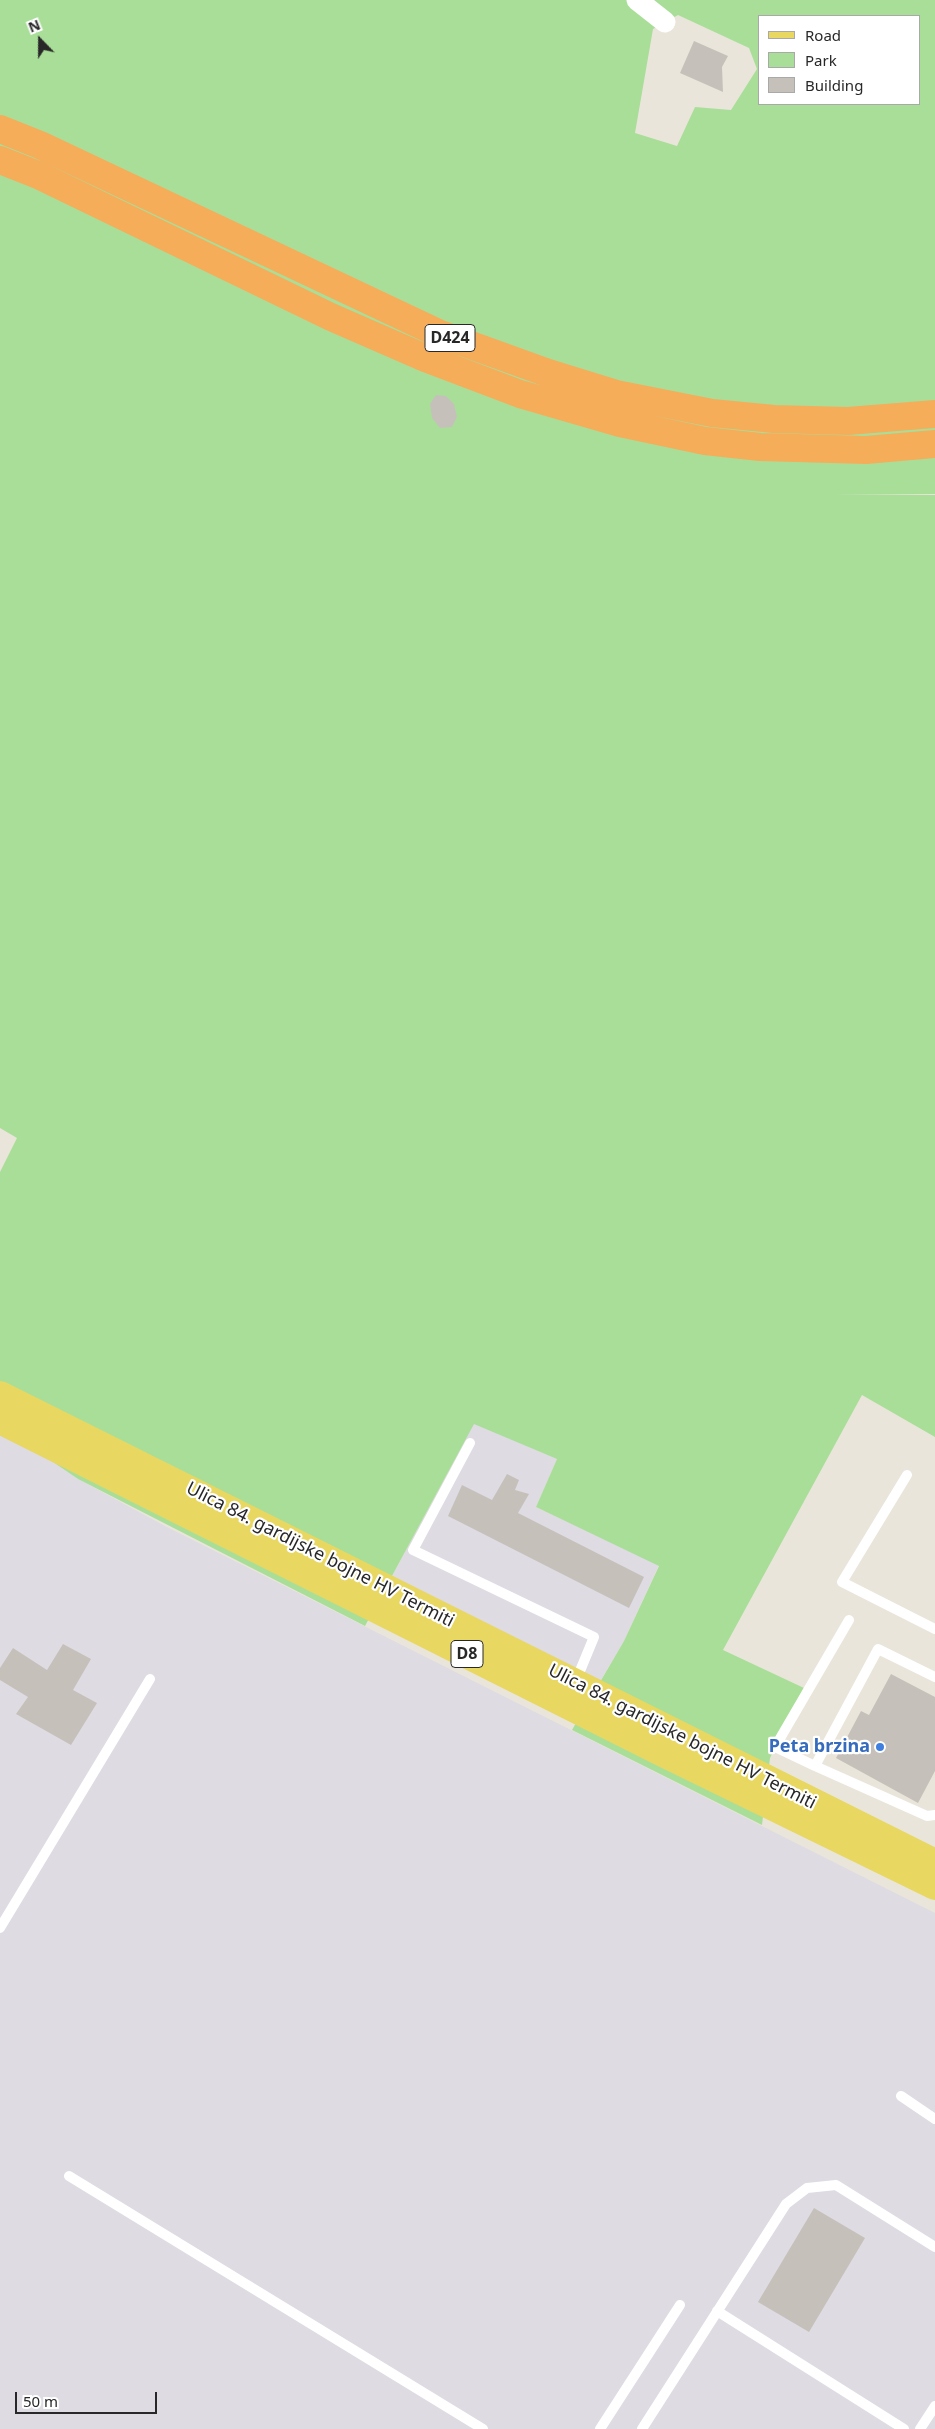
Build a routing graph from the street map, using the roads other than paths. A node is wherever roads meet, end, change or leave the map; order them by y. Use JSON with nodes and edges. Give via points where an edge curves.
{"nodes":[{"id":1,"x":636,"y":0,"type":"edge"},
{"id":2,"x":665,"y":22,"type":"dead end"},
{"id":3,"x":0,"y":130,"type":"edge"},
{"id":4,"x":0,"y":160,"type":"edge"},
{"id":5,"x":935,"y":414,"type":"edge"},
{"id":6,"x":935,"y":444,"type":"edge"},
{"id":7,"x":1,"y":1389,"type":"edge"},
{"id":8,"x":0,"y":1420,"type":"edge"},
{"id":9,"x":470,"y":1443,"type":"dead end"},
{"id":10,"x":907,"y":1475,"type":"dead end"},
{"id":11,"x":849,"y":1620,"type":"dead end"},
{"id":12,"x":935,"y":1629,"type":"edge"},
{"id":13,"x":935,"y":1677,"type":"edge"},
{"id":14,"x":150,"y":1679,"type":"dead end"},
{"id":15,"x":575,"y":1683,"type":"junction"},
{"id":16,"x":816,"y":1766,"type":"junction"},
{"id":17,"x":935,"y":1815,"type":"edge"},
{"id":18,"x":935,"y":1863,"type":"edge"},
{"id":19,"x":935,"y":1886,"type":"edge"},
{"id":20,"x":0,"y":1928,"type":"edge"},
{"id":21,"x":901,"y":2096,"type":"dead end"},
{"id":22,"x":935,"y":2119,"type":"edge"},
{"id":23,"x":69,"y":2176,"type":"dead end"},
{"id":24,"x":935,"y":2247,"type":"edge"},
{"id":25,"x":680,"y":2305,"type":"dead end"},
{"id":26,"x":717,"y":2311,"type":"junction"},
{"id":27,"x":935,"y":2406,"type":"edge"},
{"id":28,"x":483,"y":2429,"type":"edge"},
{"id":29,"x":600,"y":2429,"type":"edge"},
{"id":30,"x":642,"y":2429,"type":"edge"},
{"id":31,"x":904,"y":2429,"type":"edge"},
{"id":32,"x":920,"y":2429,"type":"edge"}],
"edges":[{"from":1,"to":2,"type":"street"},
{"from":3,"to":5,"type":"highway","number":"D424","via":[[40,145],[440,334],[616,394],[712,413],[774,419],[848,421]]},
{"from":4,"to":6,"type":"highway","number":"D424","via":[[38,175],[330,317],[520,394],[620,424],[705,441],[760,447],[866,450]]},
{"from":7,"to":15,"type":"main road","name":"Ulica 84. gardijske bojne HV Termiti","number":"D8","via":[[82,1436]]},
{"from":8,"to":19,"type":"main road","name":"Ulica 84. gardijske bojne HV Termiti","number":"D8"},
{"from":9,"to":15,"type":"lane","via":[[413,1550],[594,1637]]},
{"from":10,"to":12,"type":"lane","via":[[842,1582]]},
{"from":11,"to":16,"type":"lane","via":[[775,1747]]},
{"from":13,"to":16,"type":"lane","via":[[878,1649]]},
{"from":14,"to":20,"type":"lane"},
{"from":15,"to":18,"type":"main road","name":"Ulica 84. gardijske bojne HV Termiti","number":"D8"},
{"from":16,"to":17,"type":"lane","via":[[928,1816]]},
{"from":21,"to":22,"type":"lane"},
{"from":23,"to":28,"type":"lane"},
{"from":24,"to":26,"type":"lane","via":[[836,2185],[807,2188],[786,2204]]},
{"from":25,"to":29,"type":"lane"},
{"from":26,"to":30,"type":"lane"},
{"from":26,"to":31,"type":"lane"},
{"from":27,"to":32,"type":"lane"}]}
